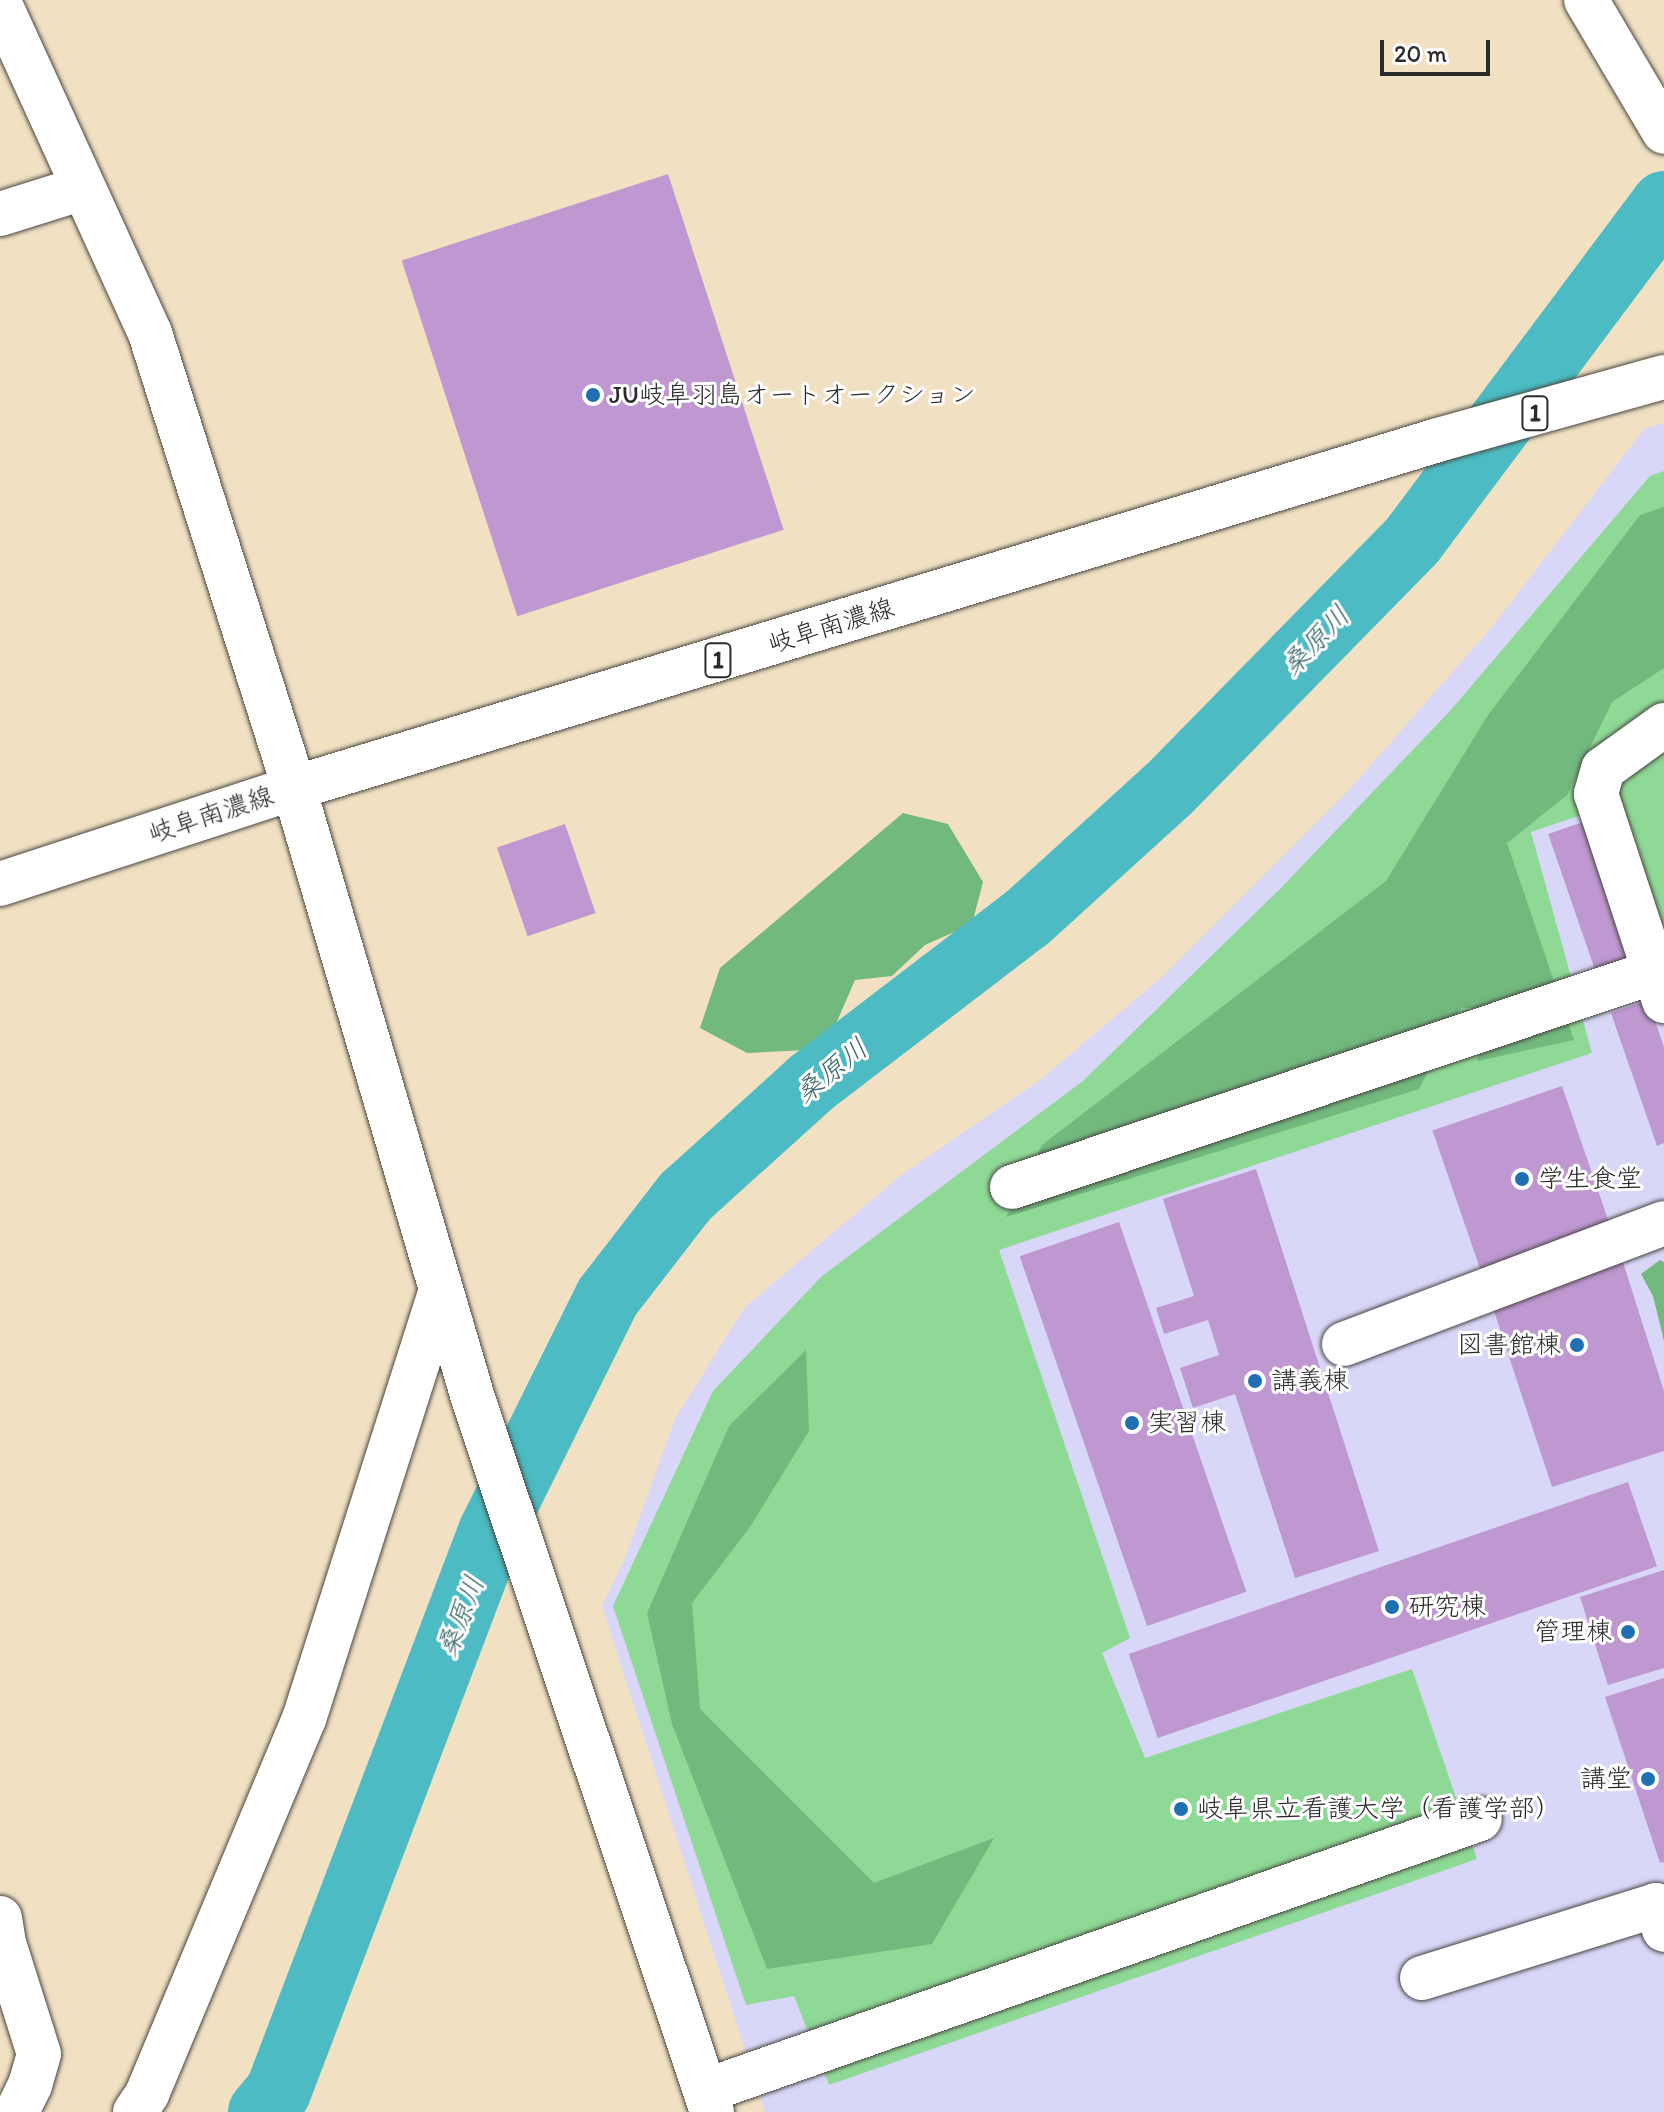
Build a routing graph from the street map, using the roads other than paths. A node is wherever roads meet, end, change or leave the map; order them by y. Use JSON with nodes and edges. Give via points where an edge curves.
{"nodes":[{"id":1,"x":1586,"y":0,"type":"edge"},
{"id":2,"x":0,"y":4,"type":"edge"},
{"id":3,"x":1664,"y":132,"type":"edge"},
{"id":4,"x":83,"y":188,"type":"junction"},
{"id":5,"x":0,"y":214,"type":"edge"},
{"id":6,"x":1648,"y":381,"type":"edge"},
{"id":7,"x":1664,"y":725,"type":"edge"},
{"id":8,"x":294,"y":788,"type":"junction"},
{"id":9,"x":0,"y":884,"type":"edge"},
{"id":10,"x":1659,"y":986,"type":"edge"},
{"id":11,"x":1012,"y":1187,"type":"dead end"},
{"id":12,"x":1664,"y":1223,"type":"edge"},
{"id":13,"x":441,"y":1291,"type":"junction"},
{"id":14,"x":1344,"y":1344,"type":"dead end"},
{"id":15,"x":1480,"y":1819,"type":"dead end"},
{"id":16,"x":0,"y":1918,"type":"edge"},
{"id":17,"x":1664,"y":1930,"type":"edge"},
{"id":18,"x":1422,"y":1978,"type":"dead end"},
{"id":19,"x":20,"y":2057,"type":"edge"},
{"id":20,"x":709,"y":2102,"type":"edge"},
{"id":21,"x":17,"y":2112,"type":"edge"},
{"id":22,"x":135,"y":2112,"type":"edge"}],
"edges":[{"from":1,"to":3,"type":"street"},
{"from":2,"to":4,"type":"street"},
{"from":4,"to":5,"type":"street"},
{"from":4,"to":8,"type":"street","via":[[150,333]]},
{"from":6,"to":8,"type":"street","name":"岐阜南濃線","number":"1"},
{"from":7,"to":10,"type":"street","via":[[1603,769],[1596,794]]},
{"from":8,"to":9,"type":"street","name":"岐阜南濃線","number":"1"},
{"from":8,"to":13,"type":"street"},
{"from":10,"to":11,"type":"street"},
{"from":12,"to":14,"type":"street"},
{"from":13,"to":20,"type":"street"},
{"from":13,"to":22,"type":"street","via":[[304,1719]]},
{"from":15,"to":20,"type":"street"},
{"from":16,"to":19,"type":"street"},
{"from":17,"to":18,"type":"street","via":[[1656,1905]]},
{"from":19,"to":21,"type":"street","via":[[30,2085]]}]}
